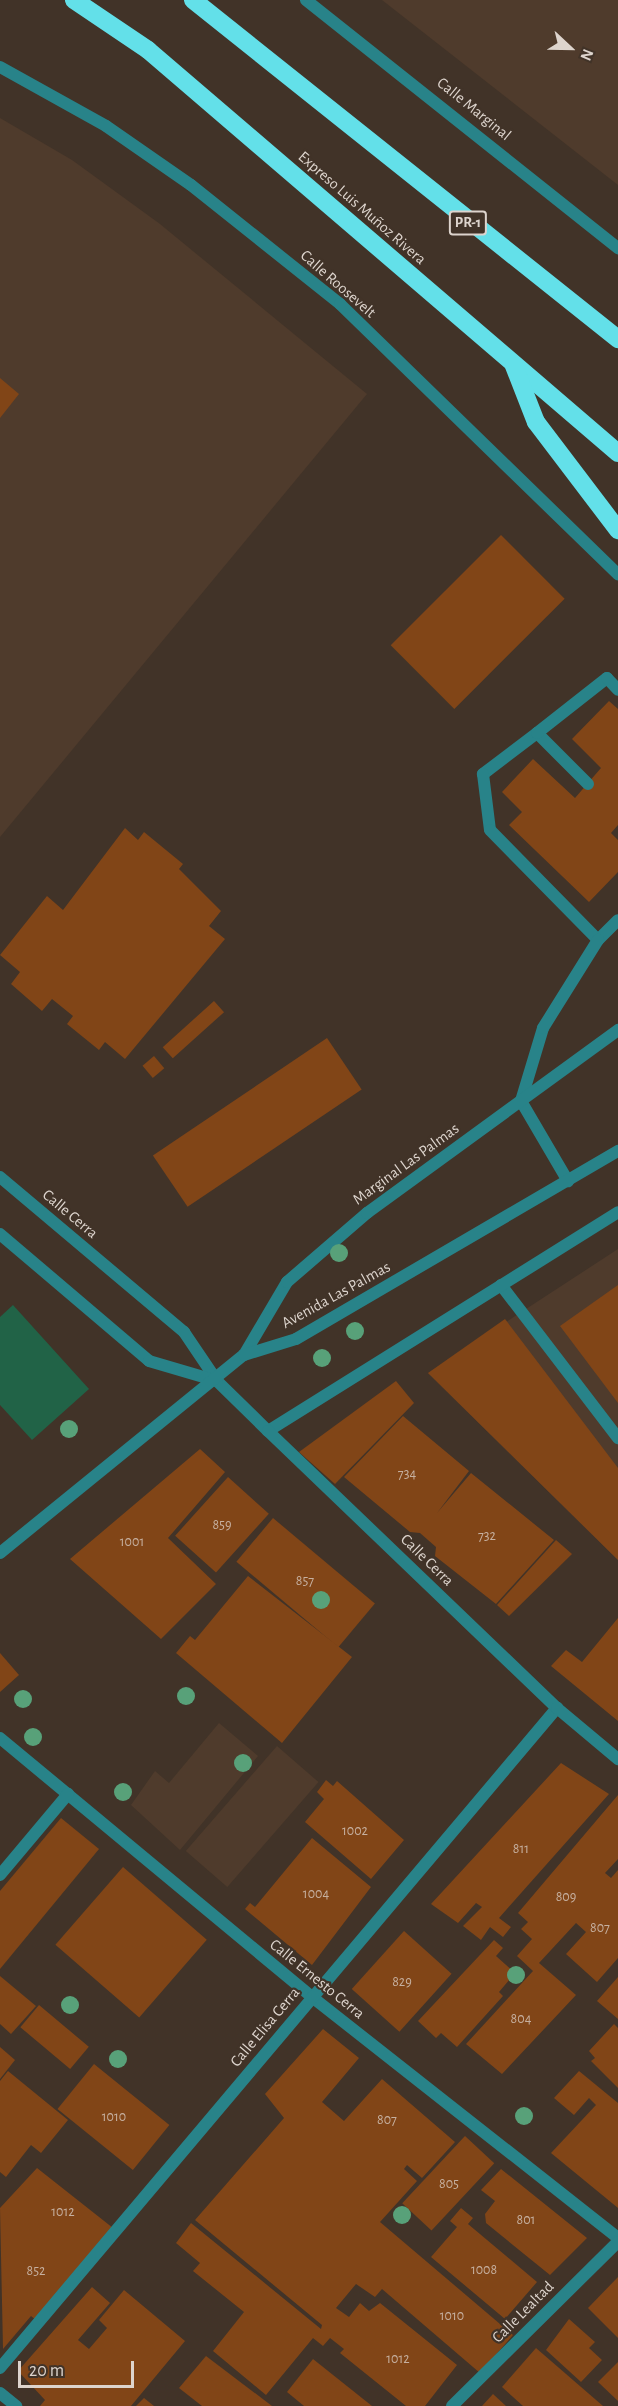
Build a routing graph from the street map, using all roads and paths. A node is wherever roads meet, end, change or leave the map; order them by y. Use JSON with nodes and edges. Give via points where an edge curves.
{"nodes":[{"id":1,"x":74,"y":0,"type":"edge"},
{"id":2,"x":193,"y":0,"type":"edge"},
{"id":3,"x":306,"y":0,"type":"edge"},
{"id":4,"x":0,"y":67,"type":"edge"},
{"id":5,"x":618,"y":248,"type":"edge"},
{"id":6,"x":618,"y":339,"type":"edge"},
{"id":7,"x":512,"y":362,"type":"junction"},
{"id":8,"x":618,"y":453,"type":"edge"},
{"id":9,"x":618,"y":530,"type":"edge"},
{"id":10,"x":618,"y":574,"type":"edge"},
{"id":11,"x":618,"y":690,"type":"edge"},
{"id":12,"x":537,"y":733,"type":"junction"},
{"id":13,"x":588,"y":784,"type":"dead end"},
{"id":14,"x":618,"y":920,"type":"edge"},
{"id":15,"x":598,"y":940,"type":"junction"},
{"id":16,"x":618,"y":1030,"type":"edge"},
{"id":17,"x":521,"y":1101,"type":"junction"},
{"id":18,"x":618,"y":1151,"type":"edge"},
{"id":19,"x":0,"y":1177,"type":"edge"},
{"id":20,"x":568,"y":1181,"type":"junction"},
{"id":21,"x":618,"y":1212,"type":"edge"},
{"id":22,"x":0,"y":1234,"type":"edge"},
{"id":23,"x":501,"y":1285,"type":"junction"},
{"id":24,"x":244,"y":1355,"type":"junction"},
{"id":25,"x":217,"y":1381,"type":"junction"},
{"id":26,"x":268,"y":1431,"type":"junction"},
{"id":27,"x":618,"y":1438,"type":"edge"},
{"id":28,"x":0,"y":1553,"type":"edge"},
{"id":29,"x":557,"y":1708,"type":"junction"},
{"id":30,"x":0,"y":1738,"type":"edge"},
{"id":31,"x":618,"y":1759,"type":"edge"},
{"id":32,"x":68,"y":1794,"type":"junction"},
{"id":33,"x":0,"y":1875,"type":"edge"},
{"id":34,"x":312,"y":1997,"type":"junction"},
{"id":35,"x":618,"y":2240,"type":"edge"},
{"id":36,"x":0,"y":2368,"type":"edge"},
{"id":37,"x":0,"y":2393,"type":"edge"},
{"id":38,"x":16,"y":2406,"type":"edge"},
{"id":39,"x":452,"y":2406,"type":"edge"}],
"edges":[{"from":1,"to":7,"type":"highway","name":"Expreso Luis Muñoz Rivera","via":[[148,50]]},
{"from":2,"to":6,"type":"highway","number":"PR-1"},
{"from":3,"to":5,"type":"street","name":"Calle Marginal"},
{"from":4,"to":10,"type":"street","name":"Calle Roosevelt","via":[[106,126],[191,185],[339,304]]},
{"from":7,"to":8,"type":"highway","name":"Expreso Luis Muñoz Rivera"},
{"from":7,"to":9,"type":"highway","via":[[536,422]]},
{"from":11,"to":12,"type":"street","via":[[607,678]]},
{"from":12,"to":13,"type":"street"},
{"from":12,"to":15,"type":"street","via":[[483,774],[490,830]]},
{"from":14,"to":15,"type":"street"},
{"from":15,"to":17,"type":"street","via":[[543,1028]]},
{"from":16,"to":17,"type":"street","name":"Marginal Las Palmas"},
{"from":17,"to":20,"type":"street"},
{"from":17,"to":24,"type":"street","name":"Marginal Las Palmas","via":[[366,1213],[287,1282]]},
{"from":18,"to":20,"type":"street","name":"Avenida Las Palmas"},
{"from":19,"to":25,"type":"street","name":"Calle Cerra","via":[[184,1332]]},
{"from":20,"to":24,"type":"street","name":"Avenida Las Palmas","via":[[296,1339]]},
{"from":21,"to":23,"type":"street"},
{"from":22,"to":25,"type":"street","name":"Calle Cerra","via":[[148,1361]]},
{"from":23,"to":26,"type":"street"},
{"from":23,"to":27,"type":"street"},
{"from":24,"to":25,"type":"street","name":"Avenida Las Palmas"},
{"from":25,"to":26,"type":"street","name":"Calle Cerra"},
{"from":25,"to":28,"type":"street","name":"Avenida Las Palmas"},
{"from":26,"to":29,"type":"street","name":"Calle Cerra"},
{"from":29,"to":31,"type":"street","name":"Calle Cerra"},
{"from":29,"to":34,"type":"street","name":"Calle Elisa Cerra"},
{"from":30,"to":32,"type":"street","name":"Calle Ernesto Cerra"},
{"from":32,"to":33,"type":"street"},
{"from":32,"to":34,"type":"street","name":"Calle Ernesto Cerra"},
{"from":34,"to":35,"type":"street","name":"Calle Ernesto Cerra"},
{"from":34,"to":36,"type":"street","name":"Calle Elisa Cerra"},
{"from":35,"to":39,"type":"street","name":"Calle Lealtad"},
{"from":37,"to":38,"type":"street"}]}
